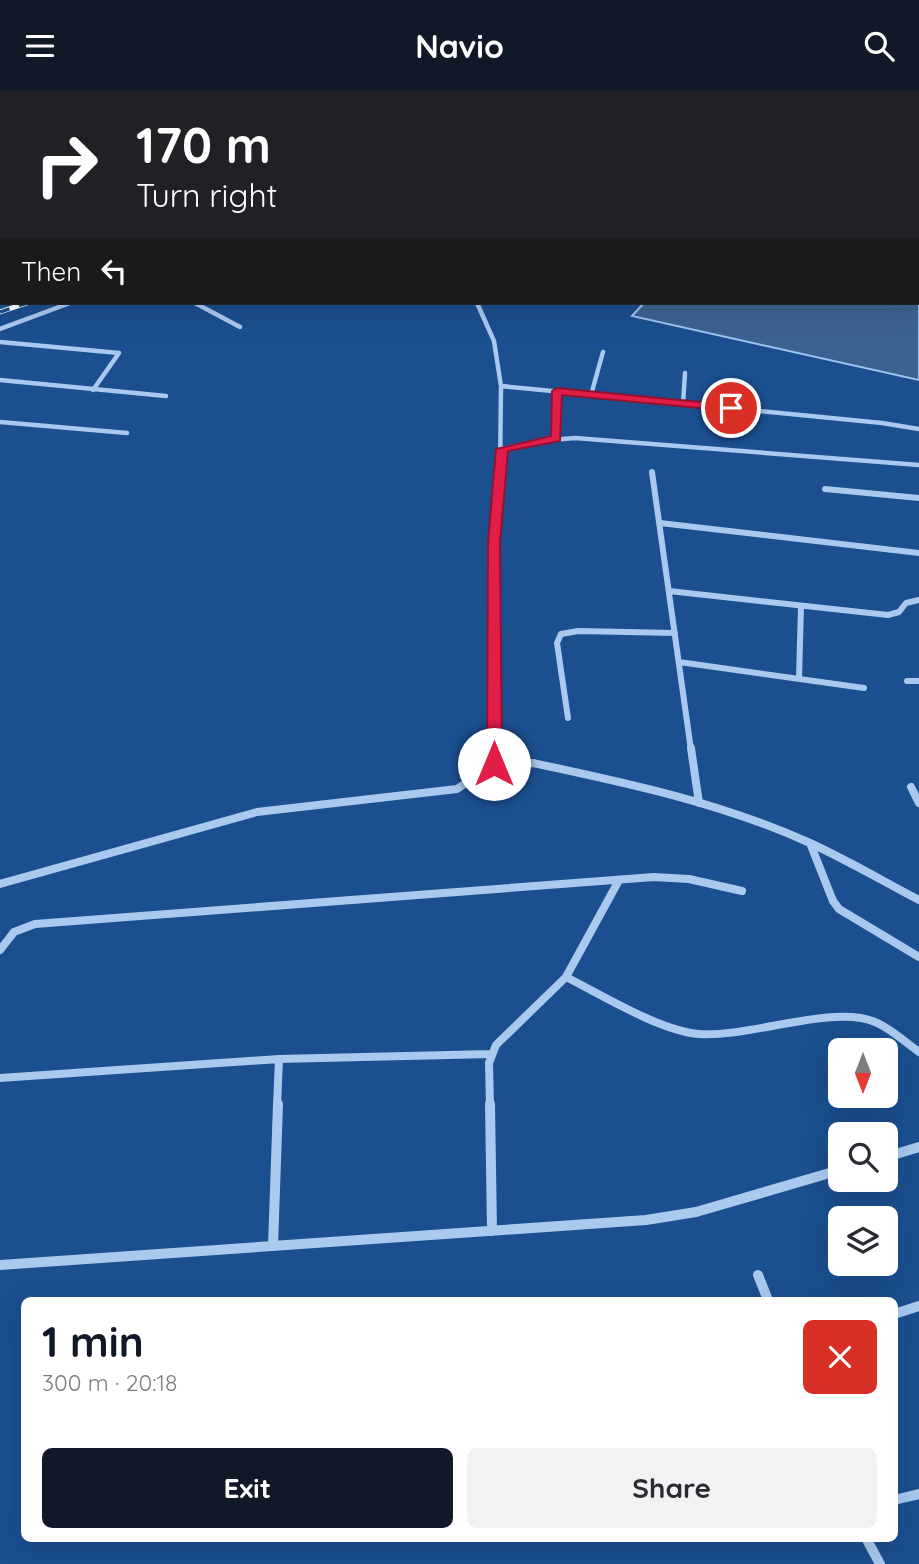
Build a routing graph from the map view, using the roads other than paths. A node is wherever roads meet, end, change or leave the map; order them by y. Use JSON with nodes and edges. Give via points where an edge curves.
{"nodes":[{"id":1,"x":65,"y":305,"type":"edge"},
{"id":2,"x":199,"y":305,"type":"edge"},
{"id":3,"x":478,"y":305,"type":"edge"},
{"id":4,"x":240,"y":327,"type":"dead end"},
{"id":5,"x":0,"y":329,"type":"edge"},
{"id":6,"x":0,"y":342,"type":"edge"},
{"id":7,"x":603,"y":352,"type":"dead end"},
{"id":8,"x":685,"y":373,"type":"dead end"},
{"id":9,"x":0,"y":380,"type":"edge"},
{"id":10,"x":501,"y":386,"type":"junction"},
{"id":11,"x":93,"y":390,"type":"junction"},
{"id":12,"x":557,"y":391,"type":"junction"},
{"id":13,"x":591,"y":395,"type":"junction"},
{"id":14,"x":166,"y":396,"type":"dead end"},
{"id":15,"x":683,"y":404,"type":"junction"},
{"id":16,"x":0,"y":422,"type":"edge"},
{"id":17,"x":919,"y":429,"type":"edge"},
{"id":18,"x":127,"y":433,"type":"dead end"},
{"id":19,"x":556,"y":438,"type":"junction"},
{"id":20,"x":502,"y":449,"type":"junction"},
{"id":21,"x":919,"y":465,"type":"edge"},
{"id":22,"x":652,"y":472,"type":"dead end"},
{"id":23,"x":825,"y":489,"type":"dead end"},
{"id":24,"x":919,"y":498,"type":"edge"},
{"id":25,"x":660,"y":523,"type":"junction"},
{"id":26,"x":919,"y":553,"type":"edge"},
{"id":27,"x":669,"y":591,"type":"junction"},
{"id":28,"x":919,"y":600,"type":"edge"},
{"id":29,"x":801,"y":606,"type":"junction"},
{"id":30,"x":675,"y":633,"type":"junction"},
{"id":31,"x":679,"y":662,"type":"junction"},
{"id":32,"x":799,"y":679,"type":"junction"},
{"id":33,"x":907,"y":681,"type":"dead end"},
{"id":34,"x":919,"y":681,"type":"edge"},
{"id":35,"x":864,"y":688,"type":"dead end"},
{"id":36,"x":568,"y":718,"type":"dead end"},
{"id":37,"x":494,"y":764,"type":"junction"},
{"id":38,"x":911,"y":786,"type":"dead end"},
{"id":39,"x":699,"y":803,"type":"junction"},
{"id":40,"x":919,"y":803,"type":"edge"},
{"id":41,"x":810,"y":843,"type":"junction"},
{"id":42,"x":618,"y":882,"type":"junction"},
{"id":43,"x":0,"y":884,"type":"edge"},
{"id":44,"x":742,"y":891,"type":"dead end"},
{"id":45,"x":919,"y":891,"type":"edge"},
{"id":46,"x":905,"y":892,"type":"junction"},
{"id":47,"x":919,"y":900,"type":"edge"},
{"id":48,"x":0,"y":950,"type":"edge"},
{"id":49,"x":919,"y":957,"type":"edge"},
{"id":50,"x":566,"y":977,"type":"junction"},
{"id":51,"x":919,"y":1052,"type":"edge"},
{"id":52,"x":491,"y":1054,"type":"junction"},
{"id":53,"x":279,"y":1059,"type":"junction"},
{"id":54,"x":0,"y":1078,"type":"edge"},
{"id":55,"x":919,"y":1147,"type":"edge"},
{"id":56,"x":898,"y":1153,"type":"edge"},
{"id":57,"x":828,"y":1174,"type":"edge"},
{"id":58,"x":492,"y":1231,"type":"junction"},
{"id":59,"x":273,"y":1246,"type":"junction"},
{"id":60,"x":0,"y":1265,"type":"edge"},
{"id":61,"x":758,"y":1275,"type":"dead end"},
{"id":62,"x":767,"y":1297,"type":"edge"},
{"id":63,"x":919,"y":1306,"type":"edge"},
{"id":64,"x":898,"y":1313,"type":"edge"},
{"id":65,"x":919,"y":1494,"type":"edge"},
{"id":66,"x":898,"y":1499,"type":"edge"},
{"id":67,"x":868,"y":1542,"type":"edge"},
{"id":68,"x":880,"y":1564,"type":"edge"}],
"edges":[{"from":1,"to":5,"type":"street"},
{"from":2,"to":4,"type":"street"},
{"from":3,"to":10,"type":"street","via":[[494,341]]},
{"from":6,"to":11,"type":"street","via":[[119,353]]},
{"from":7,"to":13,"type":"street"},
{"from":8,"to":15,"type":"street"},
{"from":9,"to":11,"type":"street"},
{"from":10,"to":12,"type":"street"},
{"from":10,"to":20,"type":"street"},
{"from":11,"to":14,"type":"street"},
{"from":12,"to":13,"type":"street"},
{"from":12,"to":19,"type":"street"},
{"from":13,"to":15,"type":"street"},
{"from":15,"to":17,"type":"street"},
{"from":16,"to":18,"type":"street"},
{"from":19,"to":20,"type":"street"},
{"from":19,"to":21,"type":"street"},
{"from":20,"to":37,"type":"street","via":[[494,542]]},
{"from":22,"to":25,"type":"street"},
{"from":23,"to":24,"type":"street"},
{"from":25,"to":26,"type":"street"},
{"from":25,"to":27,"type":"street"},
{"from":27,"to":29,"type":"street"},
{"from":27,"to":30,"type":"street"},
{"from":28,"to":29,"type":"street","via":[[888,615]]},
{"from":29,"to":32,"type":"street"},
{"from":30,"to":31,"type":"street"},
{"from":30,"to":36,"type":"street","via":[[561,634],[557,643]]},
{"from":31,"to":32,"type":"street"},
{"from":31,"to":39,"type":"street"},
{"from":32,"to":35,"type":"street"},
{"from":33,"to":34,"type":"street"},
{"from":37,"to":39,"type":"street","via":[[533,763]]},
{"from":37,"to":43,"type":"street","via":[[457,789],[257,812]]},
{"from":38,"to":40,"type":"street"},
{"from":39,"to":41,"type":"street"},
{"from":41,"to":46,"type":"street"},
{"from":41,"to":49,"type":"street","via":[[839,909]]},
{"from":42,"to":44,"type":"street","via":[[690,879]]},
{"from":42,"to":48,"type":"street","via":[[35,924],[8,935]]},
{"from":42,"to":50,"type":"street"},
{"from":45,"to":46,"type":"street"},
{"from":46,"to":47,"type":"street"},
{"from":50,"to":51,"type":"street","via":[[668,1027],[697,1034],[860,1017],[876,1022]]},
{"from":50,"to":52,"type":"street"},
{"from":52,"to":53,"type":"street"},
{"from":52,"to":58,"type":"street"},
{"from":53,"to":54,"type":"street"},
{"from":53,"to":59,"type":"street"},
{"from":55,"to":56,"type":"street"},
{"from":57,"to":58,"type":"street","via":[[696,1212]]},
{"from":58,"to":59,"type":"street"},
{"from":59,"to":60,"type":"street"},
{"from":61,"to":62,"type":"street"},
{"from":63,"to":64,"type":"street"},
{"from":65,"to":66,"type":"street"},
{"from":67,"to":68,"type":"street"}]}
